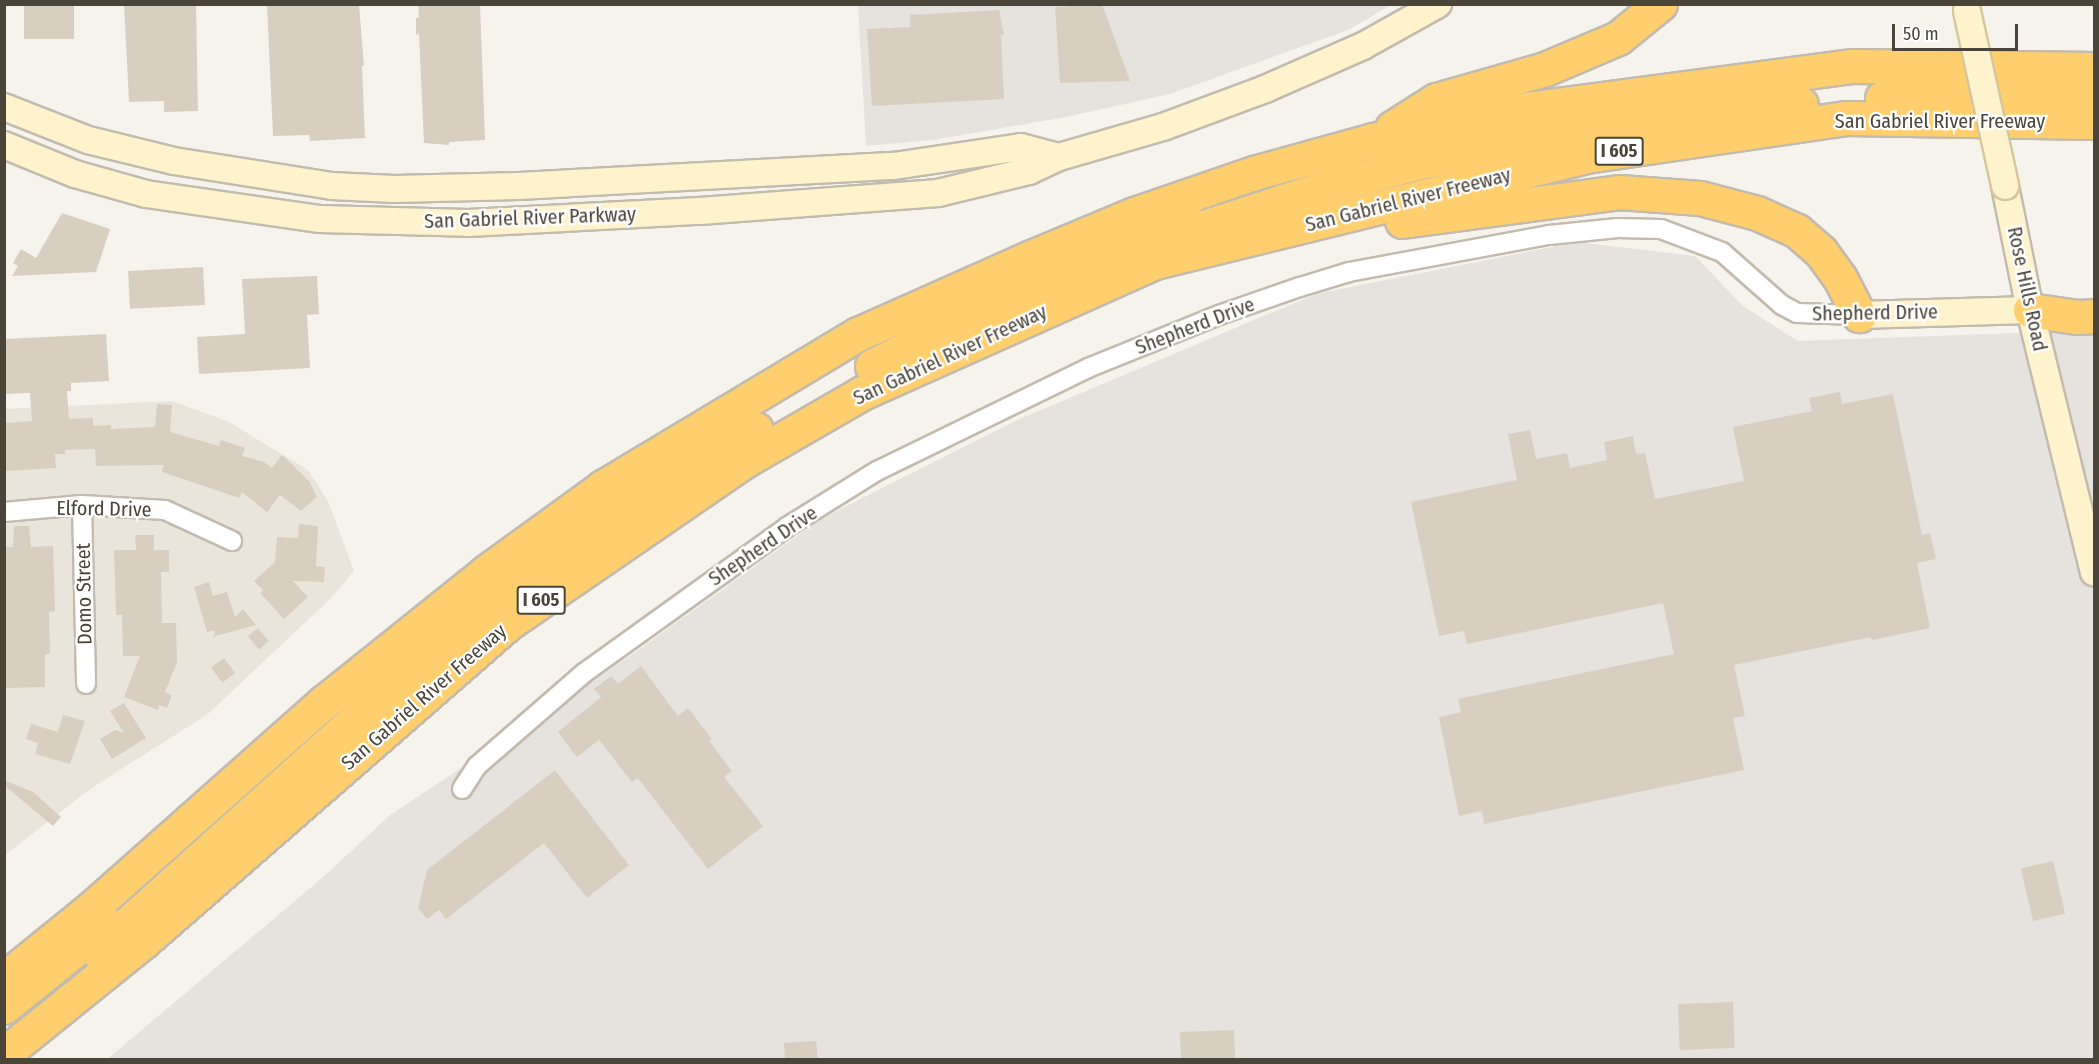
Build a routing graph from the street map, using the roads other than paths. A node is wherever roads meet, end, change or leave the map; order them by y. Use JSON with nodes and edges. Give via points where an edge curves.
{"nodes":[{"id":1,"x":1438,"y":4,"type":"edge"},
{"id":2,"x":1660,"y":4,"type":"edge"},
{"id":3,"x":1966,"y":8,"type":"edge"},
{"id":4,"x":2094,"y":69,"type":"edge"},
{"id":5,"x":2094,"y":95,"type":"edge"},
{"id":6,"x":1545,"y":105,"type":"junction"},
{"id":7,"x":4,"y":107,"type":"edge"},
{"id":8,"x":2094,"y":122,"type":"edge"},
{"id":9,"x":1373,"y":140,"type":"junction"},
{"id":10,"x":4,"y":145,"type":"edge"},
{"id":11,"x":1059,"y":156,"type":"junction"},
{"id":12,"x":1155,"y":262,"type":"junction"},
{"id":13,"x":2030,"y":310,"type":"junction"},
{"id":14,"x":1859,"y":315,"type":"junction"},
{"id":15,"x":2094,"y":316,"type":"edge"},
{"id":16,"x":82,"y":505,"type":"junction"},
{"id":17,"x":4,"y":512,"type":"edge"},
{"id":18,"x":232,"y":541,"type":"dead end"},
{"id":19,"x":2094,"y":572,"type":"edge"},
{"id":20,"x":86,"y":684,"type":"dead end"},
{"id":21,"x":462,"y":789,"type":"dead end"},
{"id":22,"x":4,"y":979,"type":"edge"},
{"id":23,"x":4,"y":1007,"type":"edge"},
{"id":24,"x":4,"y":1025,"type":"edge"},
{"id":25,"x":4,"y":1054,"type":"edge"}],
"edges":[{"from":1,"to":11,"type":"main road","name":"San Gabriel River Parkway","via":[[1363,46],[1265,89],[1163,127]]},
{"from":2,"to":9,"type":"highway","via":[[1618,38],[1545,69],[1436,100]]},
{"from":3,"to":13,"type":"main road","name":"Rose Hills Road","bridge":true},
{"from":4,"to":6,"type":"highway","number":"I 605","via":[[1852,66]]},
{"from":5,"to":24,"type":"highway","via":[[1878,98],[1596,126],[1416,163],[1245,212],[1062,279],[943,330],[813,396],[683,471],[478,615],[104,946]]},
{"from":6,"to":9,"type":"highway","number":"I 605"},
{"from":6,"to":23,"type":"highway","via":[[1515,131],[1448,144],[1248,199],[1116,246],[986,299],[875,353],[722,437],[589,522],[403,663],[93,937]]},
{"from":7,"to":11,"type":"main road","name":"San Gabriel River Parkway","via":[[88,140],[174,161],[332,186],[394,189],[894,166],[1021,147]]},
{"from":8,"to":12,"type":"highway","name":"San Gabriel River Freeway","number":"I 605","via":[[1845,118],[1586,156]]},
{"from":9,"to":22,"type":"highway","number":"I 605","via":[[1254,173],[1134,213],[858,334],[721,414],[603,487],[486,572],[324,702],[94,906]]},
{"from":10,"to":11,"type":"main road","name":"San Gabriel River Parkway","via":[[75,174],[146,194],[320,219],[468,223],[938,193],[1029,171]]},
{"from":12,"to":14,"type":"highway","via":[[1462,212],[1607,194],[1688,198],[1757,213],[1797,231],[1821,252]]},
{"from":12,"to":25,"type":"highway","name":"San Gabriel River Freeway","number":"I 605","via":[[862,393],[746,460],[510,622],[144,941]]},
{"from":13,"to":14,"type":"main road","name":"Shepherd Drive"},
{"from":13,"to":15,"type":"highway"},
{"from":13,"to":19,"type":"main road","name":"Rose Hills Road"},
{"from":14,"to":21,"type":"street","name":"Shepherd Drive","via":[[1797,313],[1782,305],[1722,252],[1662,229],[1618,228],[1549,235],[1349,272],[1300,287],[1088,368],[877,471],[787,527],[584,673],[477,766]]},
{"from":16,"to":17,"type":"street","name":"Elford Drive"},
{"from":16,"to":18,"type":"street","name":"Elford Drive","via":[[165,510]]},
{"from":16,"to":20,"type":"street","name":"Domo Street"}]}
